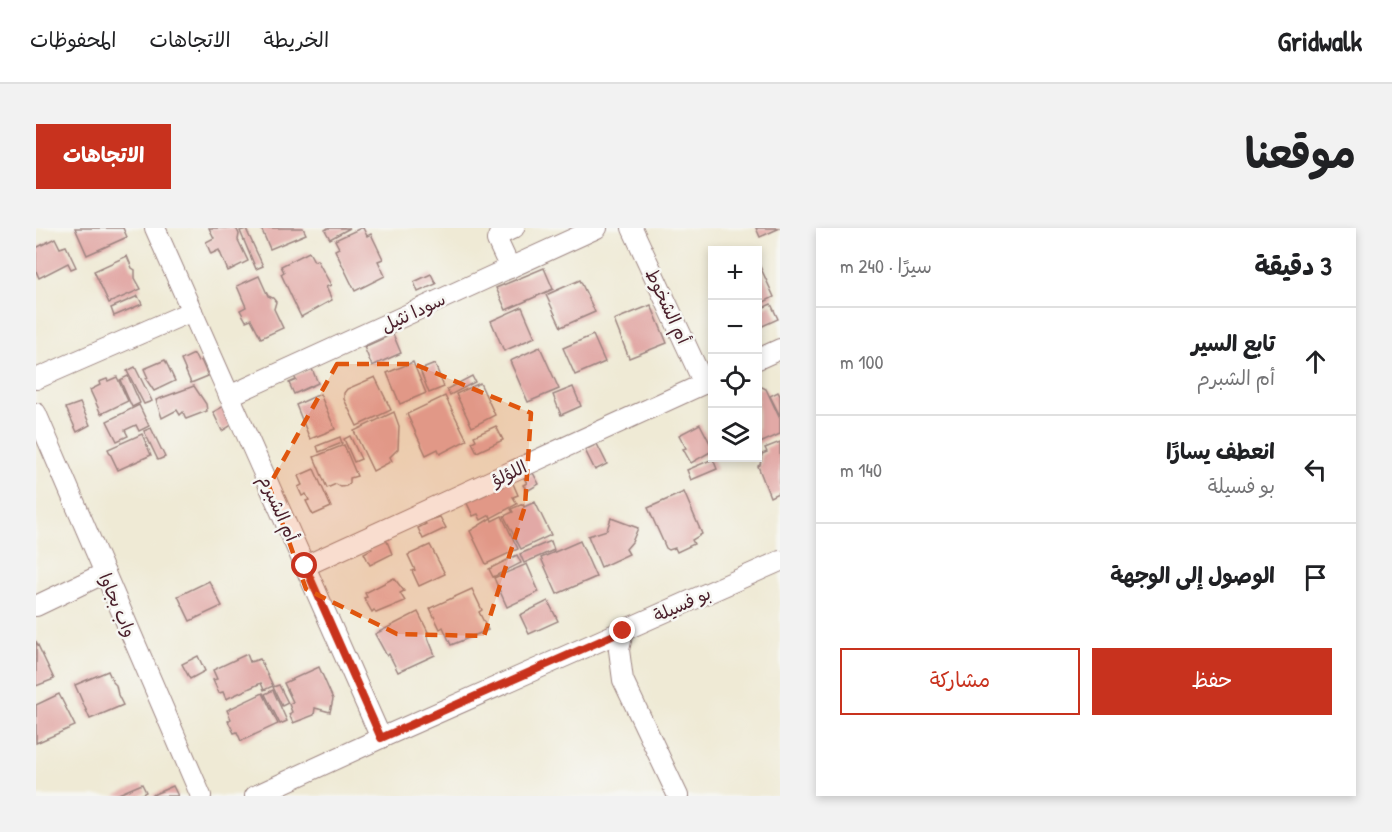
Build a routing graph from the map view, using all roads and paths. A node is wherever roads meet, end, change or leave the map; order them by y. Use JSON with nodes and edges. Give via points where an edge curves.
{"nodes":[{"id":1,"x":155,"y":228,"type":"edge"},
{"id":2,"x":514,"y":228,"type":"edge"},
{"id":3,"x":597,"y":228,"type":"edge"},
{"id":4,"x":632,"y":228,"type":"edge"},
{"id":5,"x":510,"y":268,"type":"junction"},
{"id":6,"x":192,"y":311,"type":"junction"},
{"id":7,"x":780,"y":349,"type":"edge"},
{"id":8,"x":762,"y":357,"type":"edge"},
{"id":9,"x":36,"y":380,"type":"edge"},
{"id":10,"x":708,"y":382,"type":"edge"},
{"id":11,"x":229,"y":396,"type":"junction"},
{"id":12,"x":36,"y":413,"type":"edge"},
{"id":13,"x":780,"y":561,"type":"edge"},
{"id":14,"x":305,"y":566,"type":"junction"},
{"id":15,"x":105,"y":573,"type":"junction"},
{"id":16,"x":36,"y":606,"type":"edge"},
{"id":17,"x":623,"y":631,"type":"junction"},
{"id":18,"x":381,"y":738,"type":"junction"},
{"id":19,"x":201,"y":796,"type":"edge"},
{"id":20,"x":255,"y":796,"type":"edge"},
{"id":21,"x":678,"y":796,"type":"edge"}],
"edges":[{"from":1,"to":6,"type":"street","name":"أم الشبرم"},
{"from":2,"to":5,"type":"street","via":[[497,240]]},
{"from":3,"to":5,"type":"street","name":"سودا نثيل"},
{"from":4,"to":10,"type":"street","name":"أم الشخوط"},
{"from":5,"to":11,"type":"street","name":"سودا نثيل"},
{"from":6,"to":9,"type":"street"},
{"from":6,"to":11,"type":"street","name":"أم الشبرم"},
{"from":7,"to":8,"type":"street"},
{"from":10,"to":14,"type":"street","name":"اللؤلؤ"},
{"from":11,"to":14,"type":"street","name":"أم الشبرم"},
{"from":12,"to":15,"type":"street","name":"واب بجاوا"},
{"from":13,"to":17,"type":"street","name":"بو فسيلة"},
{"from":14,"to":18,"type":"street","name":"أم الشبرم"},
{"from":15,"to":16,"type":"street"},
{"from":15,"to":19,"type":"street","name":"واب بجاوا"},
{"from":17,"to":18,"type":"street","name":"بو فسيلة"},
{"from":17,"to":21,"type":"street","via":[[619,650],[623,680]]},
{"from":18,"to":20,"type":"street","name":"بو فسيلة"}]}
